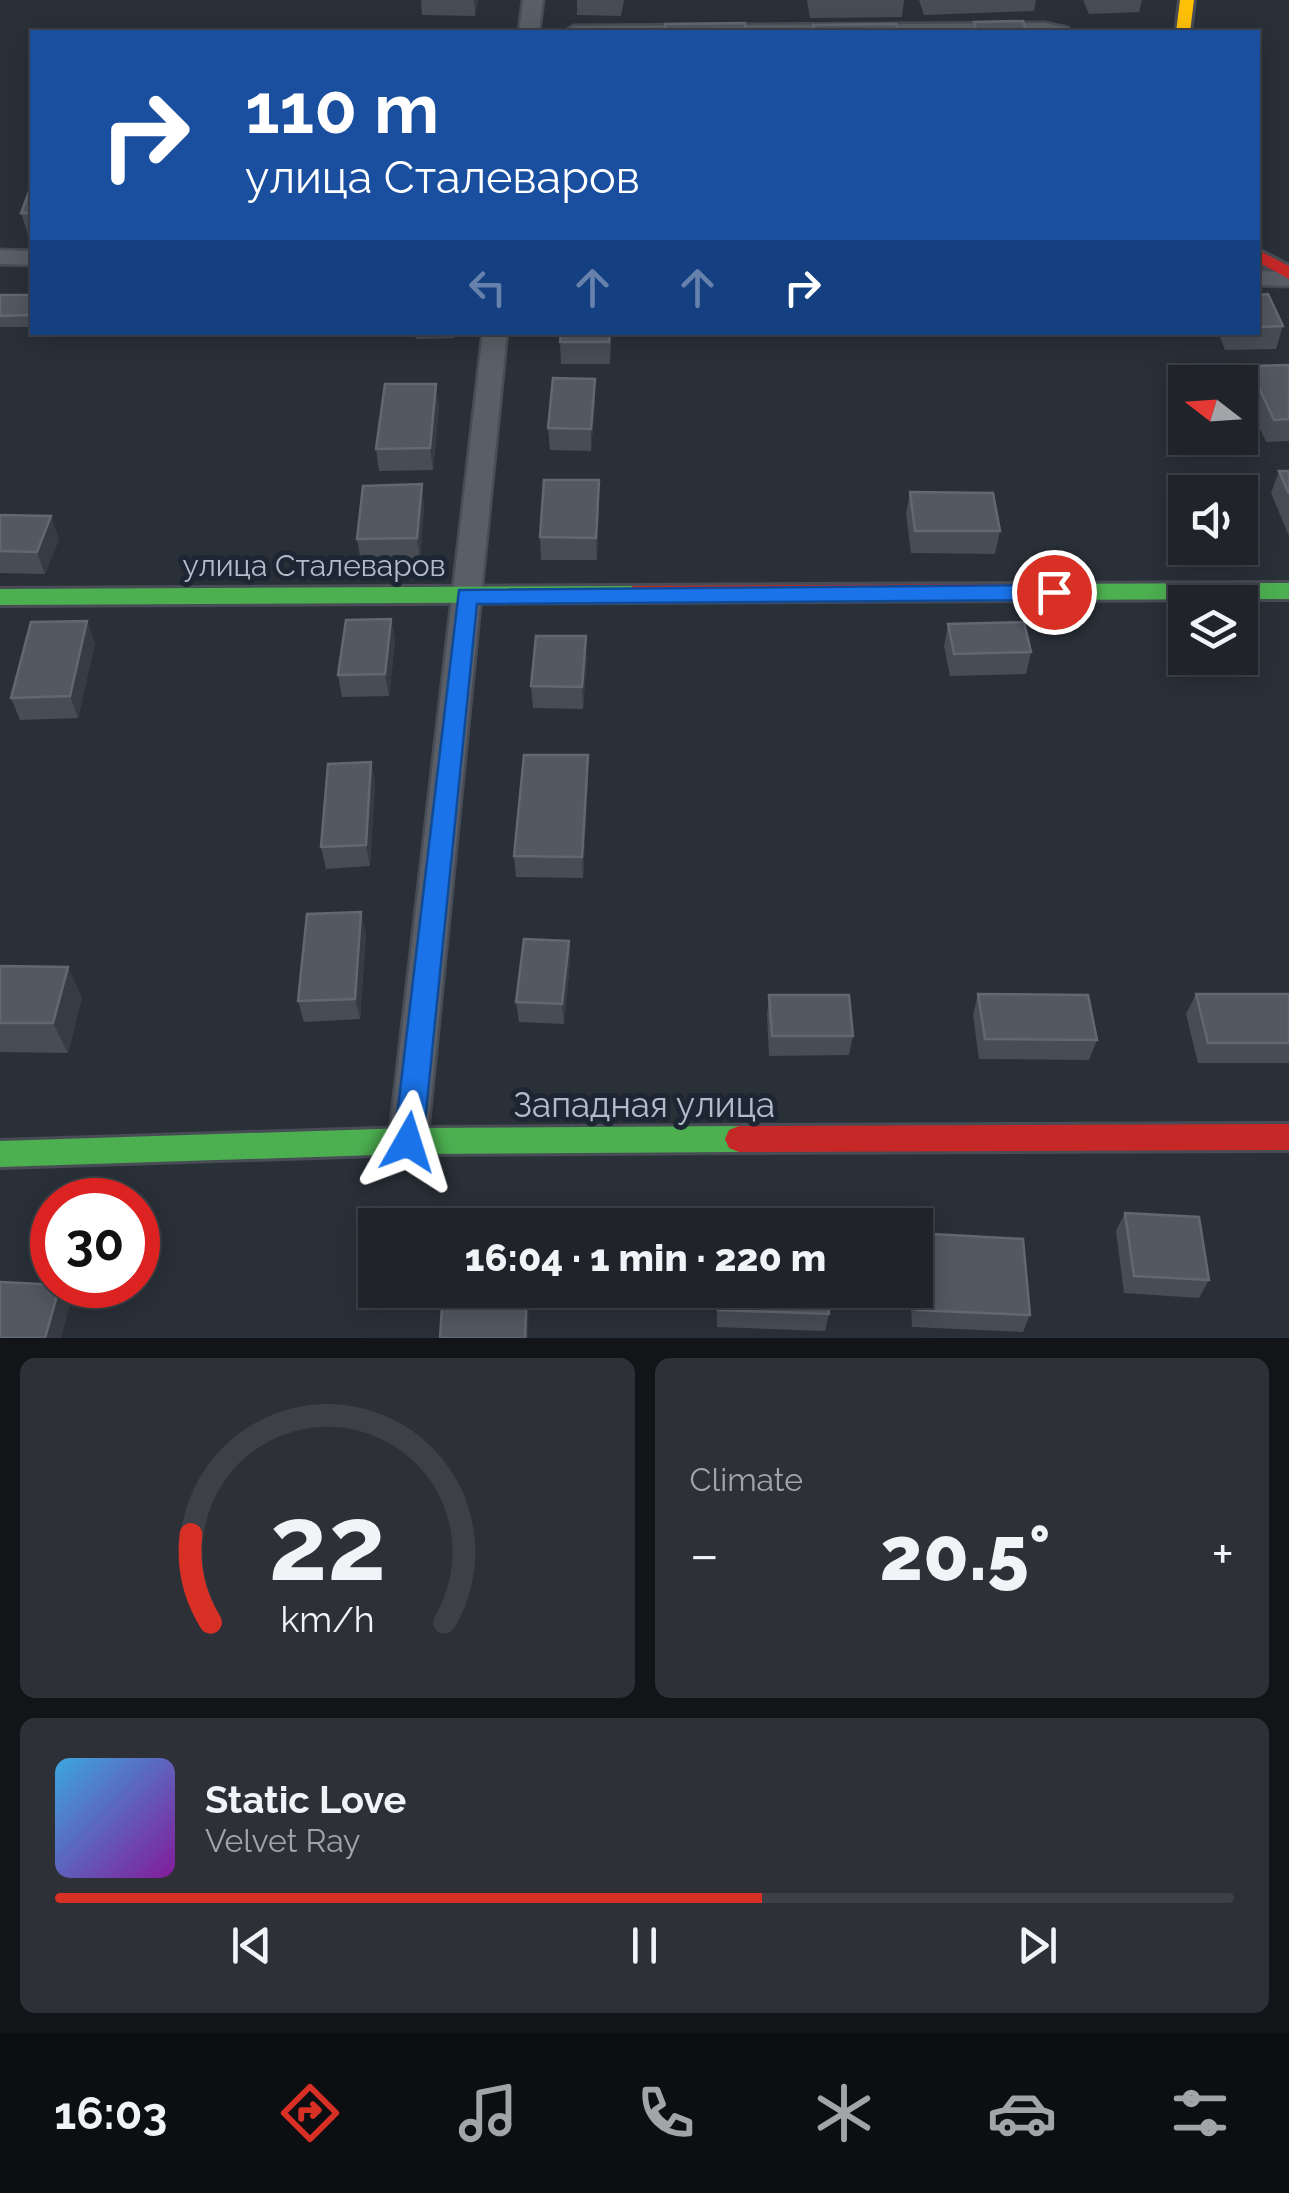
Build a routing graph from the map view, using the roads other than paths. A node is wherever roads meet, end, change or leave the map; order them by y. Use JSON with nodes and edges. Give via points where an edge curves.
{"nodes":[{"id":1,"x":533,"y":0,"type":"edge"},
{"id":2,"x":1187,"y":0,"type":"edge"},
{"id":3,"x":529,"y":30,"type":"edge"},
{"id":4,"x":1183,"y":30,"type":"edge"},
{"id":5,"x":1260,"y":256,"type":"edge"},
{"id":6,"x":0,"y":257,"type":"edge"},
{"id":7,"x":30,"y":258,"type":"edge"},
{"id":8,"x":1289,"y":276,"type":"edge"},
{"id":9,"x":1260,"y":278,"type":"edge"},
{"id":10,"x":495,"y":335,"type":"edge"},
{"id":11,"x":1289,"y":591,"type":"edge"},
{"id":12,"x":467,"y":596,"type":"junction"},
{"id":13,"x":0,"y":597,"type":"edge"},
{"id":14,"x":1289,"y":1137,"type":"edge"},
{"id":15,"x":408,"y":1142,"type":"junction"},
{"id":16,"x":0,"y":1154,"type":"edge"}],
"edges":[{"from":1,"to":3,"type":"street"},
{"from":2,"to":4,"type":"street"},
{"from":5,"to":8,"type":"street"},
{"from":6,"to":7,"type":"street"},
{"from":8,"to":9,"type":"street"},
{"from":10,"to":12,"type":"street"},
{"from":11,"to":12,"type":"street","name":"улица Сталеваров"},
{"from":12,"to":13,"type":"street","name":"улица Сталеваров"},
{"from":12,"to":15,"type":"street"},
{"from":14,"to":15,"type":"street","name":"Западная улица"},
{"from":15,"to":16,"type":"street","name":"Западная улица"}]}
